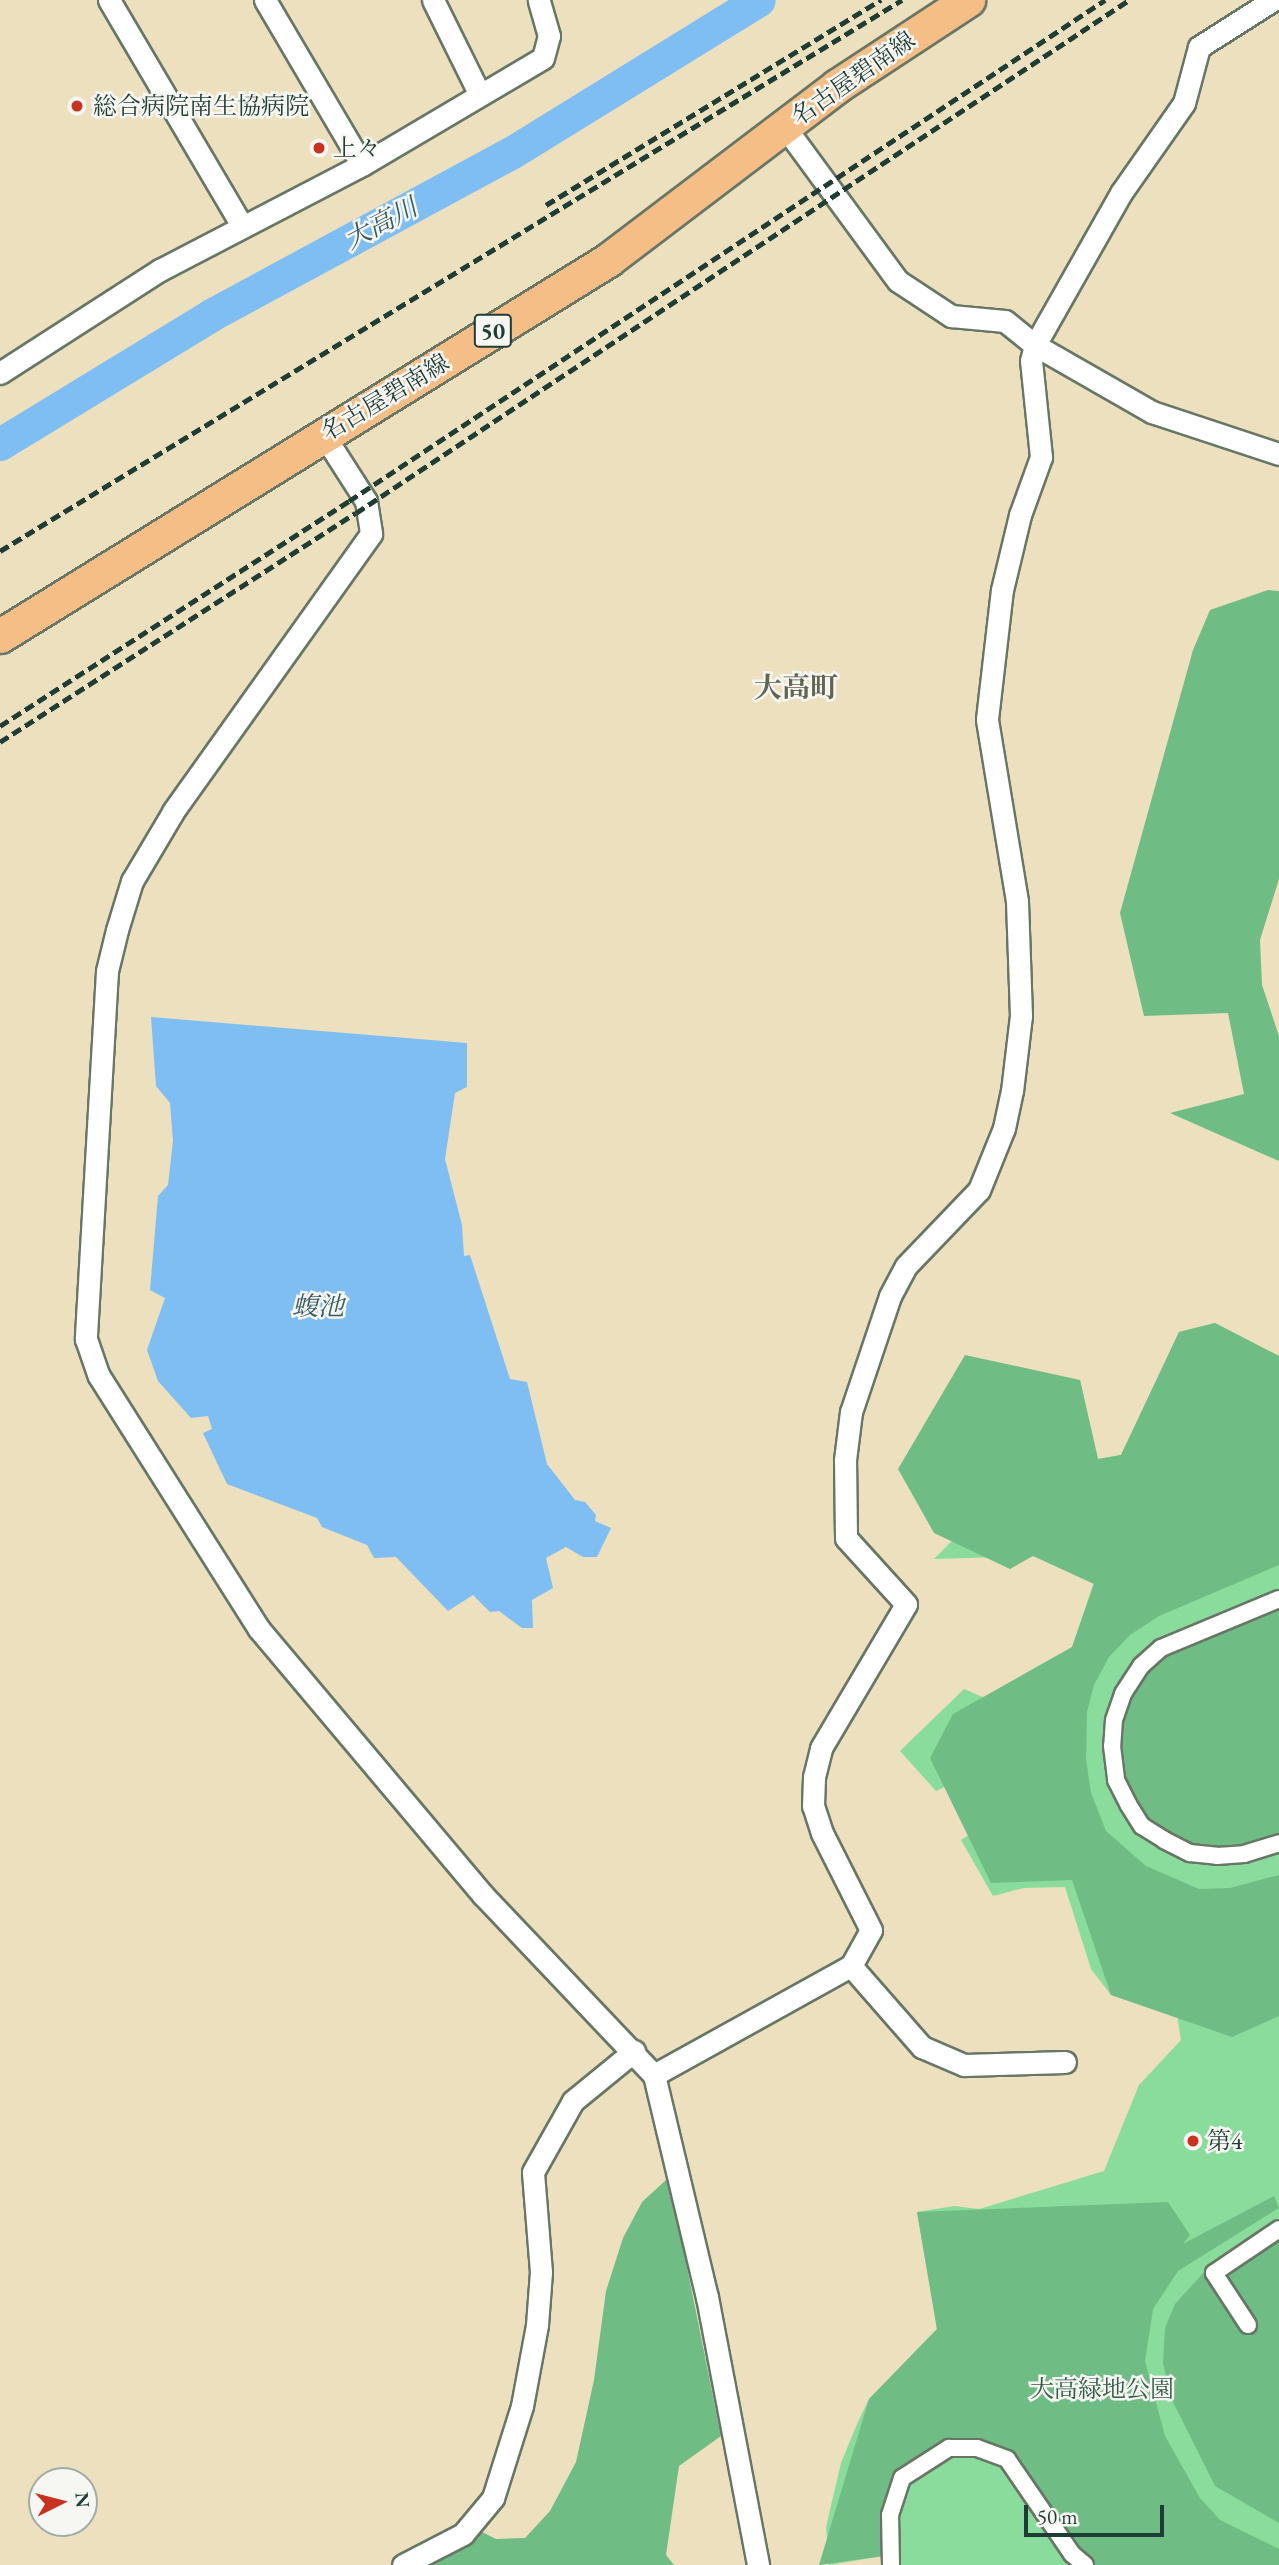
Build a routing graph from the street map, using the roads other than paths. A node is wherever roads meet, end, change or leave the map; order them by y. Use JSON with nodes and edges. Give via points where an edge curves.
{"nodes":[{"id":1,"x":109,"y":0,"type":"edge"},
{"id":2,"x":265,"y":0,"type":"edge"},
{"id":3,"x":433,"y":0,"type":"edge"},
{"id":4,"x":539,"y":0,"type":"edge"},
{"id":5,"x":968,"y":0,"type":"edge"},
{"id":6,"x":1273,"y":0,"type":"edge"},
{"id":7,"x":479,"y":93,"type":"junction"},
{"id":8,"x":784,"y":126,"type":"junction"},
{"id":9,"x":362,"y":165,"type":"junction"},
{"id":10,"x":241,"y":224,"type":"junction"},
{"id":11,"x":1035,"y":345,"type":"junction"},
{"id":12,"x":0,"y":373,"type":"edge"},
{"id":13,"x":323,"y":434,"type":"junction"},
{"id":14,"x":1279,"y":454,"type":"edge"},
{"id":15,"x":0,"y":636,"type":"edge"},
{"id":16,"x":1279,"y":1599,"type":"edge"},
{"id":17,"x":1279,"y":1843,"type":"edge"},
{"id":18,"x":851,"y":1966,"type":"junction"},
{"id":19,"x":634,"y":2051,"type":"junction"},
{"id":20,"x":1065,"y":2062,"type":"dead end"},
{"id":21,"x":654,"y":2075,"type":"junction"},
{"id":22,"x":1279,"y":2230,"type":"edge"},
{"id":23,"x":1248,"y":2325,"type":"dead end"},
{"id":24,"x":403,"y":2565,"type":"edge"},
{"id":25,"x":758,"y":2565,"type":"edge"},
{"id":26,"x":891,"y":2565,"type":"edge"},
{"id":27,"x":1084,"y":2565,"type":"edge"}],
"edges":[{"from":1,"to":10,"type":"street"},
{"from":2,"to":9,"type":"street"},
{"from":3,"to":7,"type":"street"},
{"from":4,"to":7,"type":"street","via":[[549,36],[543,58]]},
{"from":5,"to":8,"type":"main road","name":"名古屋碧南線","number":"50"},
{"from":6,"to":11,"type":"street","via":[[1199,47],[1184,103],[1121,193]]},
{"from":7,"to":9,"type":"street"},
{"from":8,"to":11,"type":"street","via":[[898,282],[951,316],[1005,321]]},
{"from":8,"to":13,"type":"main road","name":"名古屋碧南線","number":"50","via":[[608,260]]},
{"from":9,"to":10,"type":"street"},
{"from":10,"to":12,"type":"street"},
{"from":11,"to":14,"type":"street","via":[[1152,412]]},
{"from":11,"to":18,"type":"street","via":[[1031,361],[1041,457],[1020,515],[1002,590],[987,719],[1017,901],[1021,1016],[1013,1091],[1004,1128],[979,1190],[906,1266],[890,1296],[850,1412],[846,1538],[906,1604],[821,1748],[814,1777],[813,1805],[822,1833],[872,1930]]},
{"from":13,"to":15,"type":"main road","name":"名古屋碧南線","number":"50"},
{"from":13,"to":19,"type":"street","via":[[366,501],[371,534],[173,812],[132,881],[117,930],[107,971],[86,1339],[99,1376],[259,1629],[483,1895]]},
{"from":16,"to":17,"type":"street","via":[[1161,1648],[1141,1666],[1124,1695],[1114,1720],[1112,1746],[1116,1780],[1128,1804],[1142,1826],[1164,1840],[1190,1853],[1217,1856],[1244,1854]]},
{"from":18,"to":20,"type":"street","via":[[922,2047],[964,2065]]},
{"from":18,"to":21,"type":"street"},
{"from":19,"to":21,"type":"street"},
{"from":19,"to":24,"type":"street","via":[[573,2101],[533,2172],[541,2272],[537,2325],[522,2406],[493,2498],[463,2534]]},
{"from":21,"to":25,"type":"street","via":[[707,2297]]},
{"from":22,"to":23,"type":"street","via":[[1214,2273]]},
{"from":26,"to":27,"type":"street","via":[[890,2515],[902,2478],[949,2448],[978,2448],[1007,2459]]}]}
